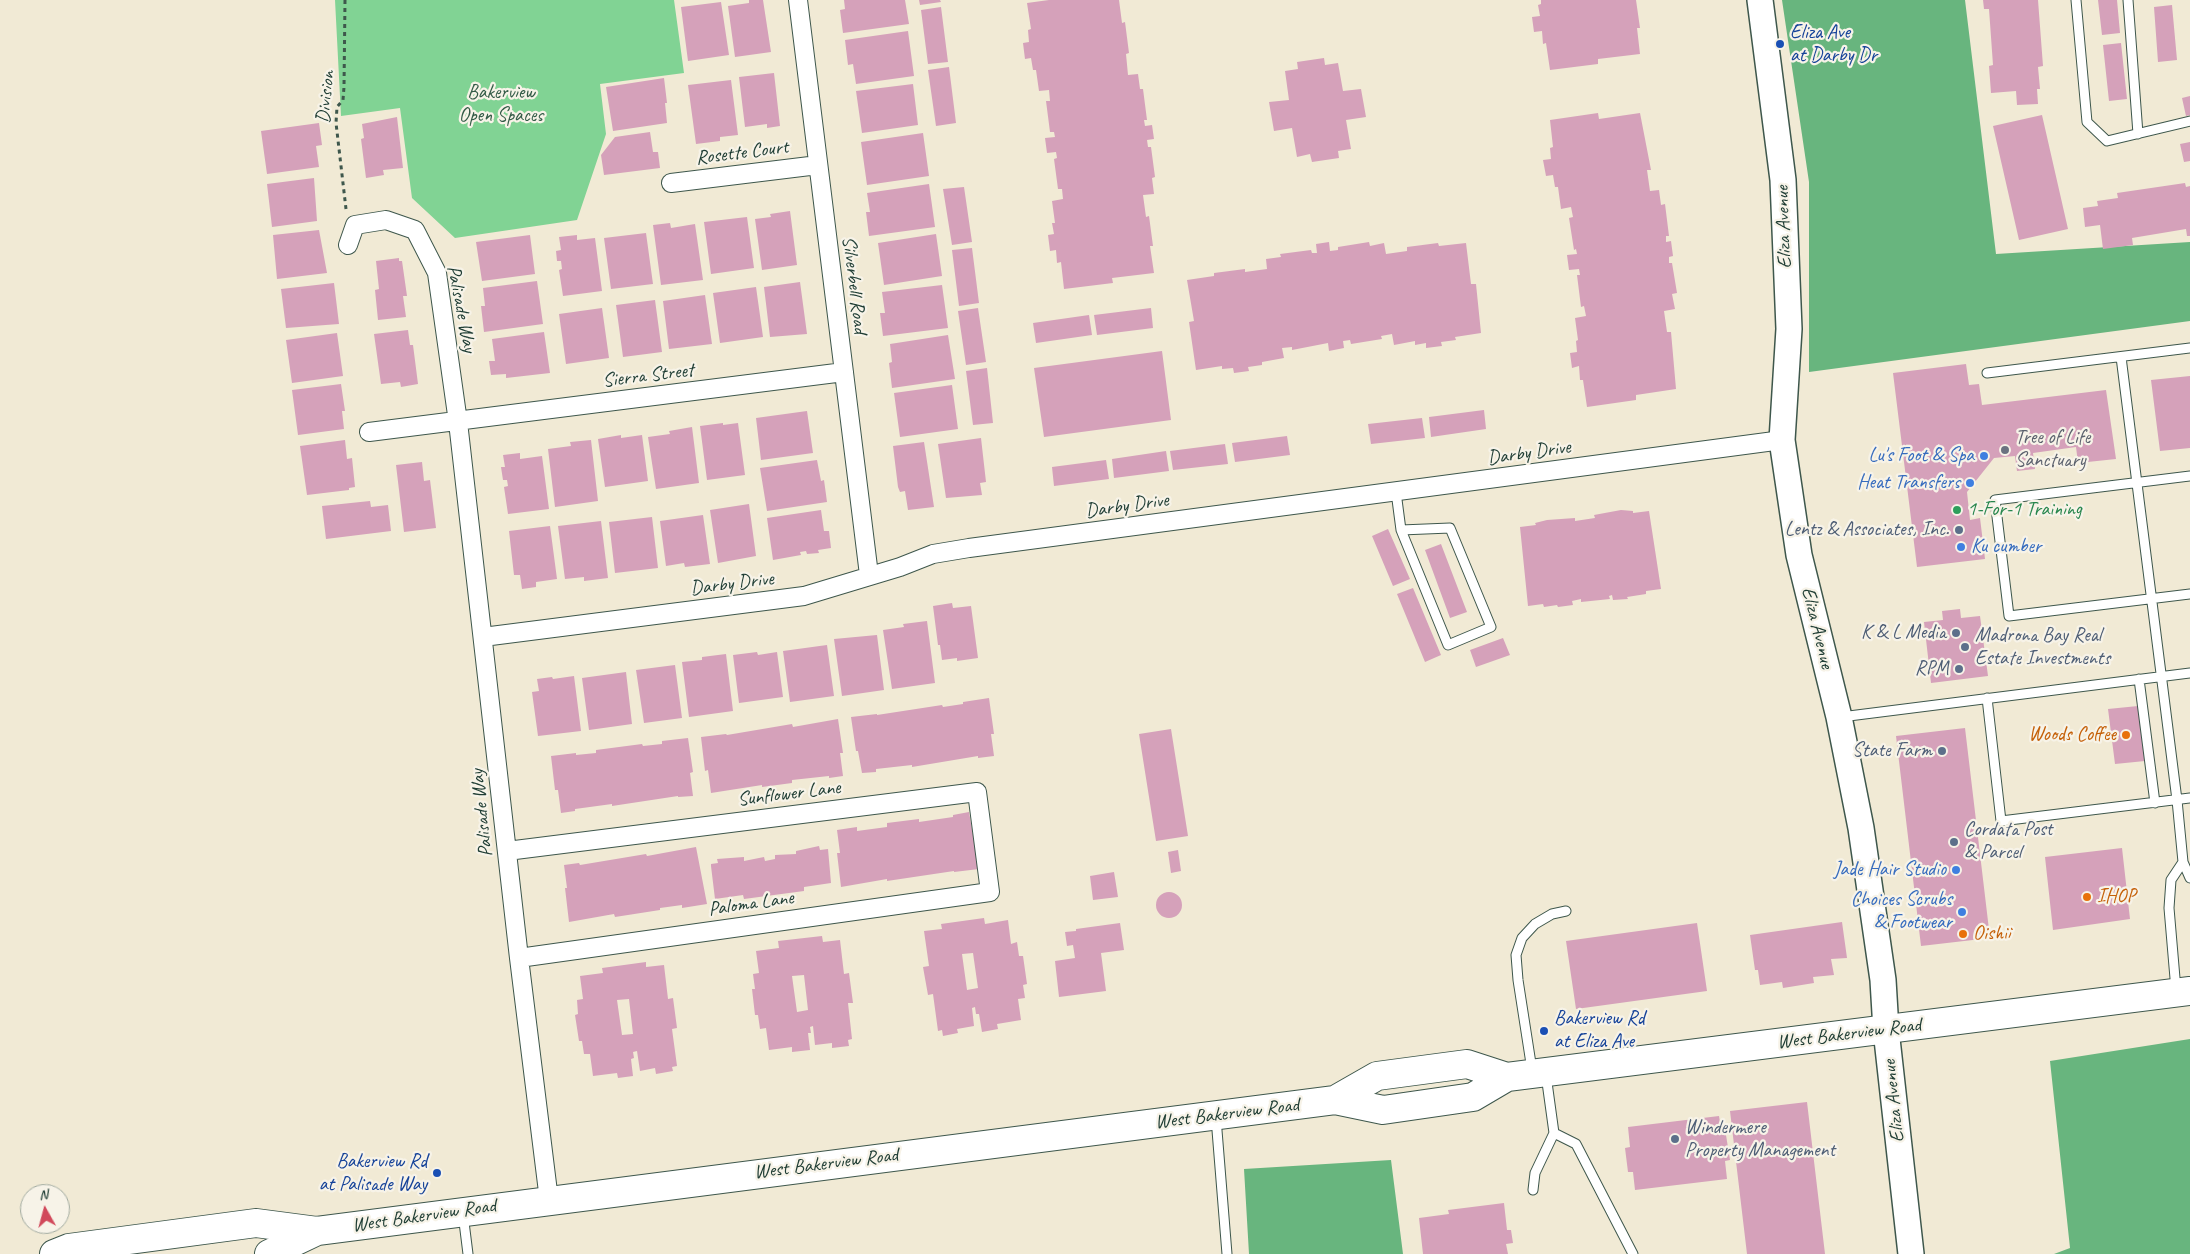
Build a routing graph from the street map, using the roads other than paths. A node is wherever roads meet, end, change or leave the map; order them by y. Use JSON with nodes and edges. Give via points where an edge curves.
{"nodes":[{"id":1,"x":798,"y":0,"type":"edge"},
{"id":2,"x":1760,"y":0,"type":"edge"},
{"id":3,"x":2076,"y":0,"type":"edge"},
{"id":4,"x":2128,"y":0,"type":"edge"},
{"id":5,"x":2190,"y":121,"type":"edge"},
{"id":6,"x":2138,"y":134,"type":"junction"},
{"id":7,"x":818,"y":164,"type":"junction"},
{"id":8,"x":671,"y":183,"type":"dead end"},
{"id":9,"x":348,"y":245,"type":"dead end"},
{"id":10,"x":2190,"y":348,"type":"edge"},
{"id":11,"x":2121,"y":357,"type":"junction"},
{"id":12,"x":844,"y":372,"type":"junction"},
{"id":13,"x":1987,"y":373,"type":"dead end"},
{"id":14,"x":458,"y":422,"type":"junction"},
{"id":15,"x":369,"y":432,"type":"dead end"},
{"id":16,"x":1782,"y":440,"type":"junction"},
{"id":17,"x":2190,"y":476,"type":"edge"},
{"id":18,"x":2136,"y":483,"type":"junction"},
{"id":19,"x":1396,"y":492,"type":"junction"},
{"id":20,"x":1401,"y":530,"type":"junction"},
{"id":21,"x":870,"y":575,"type":"junction"},
{"id":22,"x":2190,"y":594,"type":"edge"},
{"id":23,"x":2151,"y":598,"type":"junction"},
{"id":24,"x":483,"y":637,"type":"junction"},
{"id":25,"x":2190,"y":673,"type":"edge"},
{"id":26,"x":2161,"y":676,"type":"junction"},
{"id":27,"x":2139,"y":679,"type":"junction"},
{"id":28,"x":1987,"y":698,"type":"junction"},
{"id":29,"x":1839,"y":717,"type":"junction"},
{"id":30,"x":2190,"y":798,"type":"edge"},
{"id":31,"x":2177,"y":800,"type":"junction"},
{"id":32,"x":2155,"y":803,"type":"junction"},
{"id":33,"x":507,"y":851,"type":"junction"},
{"id":34,"x":2183,"y":862,"type":"junction"},
{"id":35,"x":2190,"y":878,"type":"edge"},
{"id":36,"x":990,"y":892,"type":"joint"},
{"id":37,"x":1566,"y":910,"type":"dead end"},
{"id":38,"x":519,"y":958,"type":"junction"},
{"id":39,"x":2183,"y":992,"type":"edge"},
{"id":40,"x":1886,"y":1030,"type":"junction"},
{"id":41,"x":1529,"y":1074,"type":"junction"},
{"id":42,"x":1216,"y":1116,"type":"junction"},
{"id":43,"x":1554,"y":1133,"type":"junction"},
{"id":44,"x":1533,"y":1190,"type":"dead end"},
{"id":45,"x":549,"y":1200,"type":"junction"},
{"id":46,"x":463,"y":1211,"type":"junction"},
{"id":47,"x":316,"y":1231,"type":"junction"},
{"id":48,"x":54,"y":1254,"type":"edge"},
{"id":49,"x":269,"y":1254,"type":"edge"},
{"id":50,"x":468,"y":1254,"type":"edge"},
{"id":51,"x":1227,"y":1254,"type":"edge"},
{"id":52,"x":1634,"y":1254,"type":"edge"},
{"id":53,"x":1911,"y":1254,"type":"edge"}],
"edges":[{"from":1,"to":7,"type":"street","name":"Silverbell Road"},
{"from":2,"to":16,"type":"street","name":"Eliza Avenue","via":[[1783,190],[1789,329]]},
{"from":3,"to":6,"type":"lane","via":[[2087,122],[2107,141]]},
{"from":4,"to":6,"type":"lane"},
{"from":5,"to":6,"type":"lane"},
{"from":7,"to":8,"type":"street","name":"Rosette Court"},
{"from":7,"to":12,"type":"street","name":"Silverbell Road"},
{"from":9,"to":14,"type":"street","name":"Palisade Way","via":[[355,225],[386,220],[415,230],[437,273]]},
{"from":10,"to":11,"type":"lane"},
{"from":11,"to":13,"type":"lane"},
{"from":11,"to":18,"type":"lane"},
{"from":12,"to":14,"type":"street","name":"Sierra Street"},
{"from":12,"to":21,"type":"street","name":"Silverbell Road"},
{"from":14,"to":15,"type":"street"},
{"from":14,"to":24,"type":"street","name":"Palisade Way"},
{"from":16,"to":19,"type":"street","name":"Darby Drive"},
{"from":16,"to":29,"type":"street","name":"Eliza Avenue","via":[[1799,555]]},
{"from":17,"to":18,"type":"lane"},
{"from":18,"to":23,"type":"lane"},
{"from":18,"to":23,"type":"lane","via":[[1995,500],[2009,616]]},
{"from":19,"to":20,"type":"lane"},
{"from":19,"to":21,"type":"street","name":"Darby Drive","via":[[969,548],[932,554]]},
{"from":20,"to":20,"type":"lane","via":[[1448,645],[1491,627],[1450,528]]},
{"from":21,"to":24,"type":"street","name":"Darby Drive","via":[[804,596]]},
{"from":22,"to":23,"type":"lane"},
{"from":23,"to":26,"type":"lane"},
{"from":24,"to":33,"type":"street","name":"Palisade Way"},
{"from":25,"to":26,"type":"lane"},
{"from":26,"to":27,"type":"lane"},
{"from":26,"to":31,"type":"lane"},
{"from":27,"to":28,"type":"lane"},
{"from":27,"to":32,"type":"lane"},
{"from":28,"to":29,"type":"lane"},
{"from":28,"to":32,"type":"lane","via":[[2002,821]]},
{"from":29,"to":40,"type":"street","name":"Eliza Avenue","via":[[1862,828],[1883,980]]},
{"from":30,"to":31,"type":"lane"},
{"from":31,"to":32,"type":"lane"},
{"from":31,"to":34,"type":"lane"},
{"from":33,"to":36,"type":"street","name":"Sunflower Lane","via":[[977,792]]},
{"from":33,"to":38,"type":"street","name":"Palisade Way"},
{"from":34,"to":35,"type":"lane"},
{"from":34,"to":39,"type":"lane","via":[[2171,880],[2169,908]]},
{"from":36,"to":38,"type":"street","name":"Paloma Lane"},
{"from":37,"to":41,"type":"lane","via":[[1535,924],[1522,938],[1516,955]]},
{"from":38,"to":45,"type":"street","name":"Palisade Way"},
{"from":39,"to":40,"type":"main road","name":"West Bakerview Road"},
{"from":40,"to":41,"type":"main road","name":"West Bakerview Road"},
{"from":40,"to":53,"type":"street","name":"Eliza Avenue"},
{"from":41,"to":42,"type":"main road","name":"West Bakerview Road","via":[[1467,1064],[1377,1076],[1335,1100]]},
{"from":41,"to":43,"type":"lane"},
{"from":42,"to":45,"type":"main road","name":"West Bakerview Road"},
{"from":42,"to":51,"type":"lane"},
{"from":43,"to":44,"type":"lane","via":[[1535,1173]]},
{"from":43,"to":52,"type":"lane","via":[[1576,1144]]},
{"from":45,"to":46,"type":"main road","name":"West Bakerview Road"},
{"from":46,"to":47,"type":"main road","name":"West Bakerview Road"},
{"from":46,"to":50,"type":"lane"},
{"from":47,"to":48,"type":"main road","name":"West Bakerview Road","via":[[256,1223],[69,1248]]},
{"from":47,"to":49,"type":"main road","name":"West Bakerview Road"}]}
